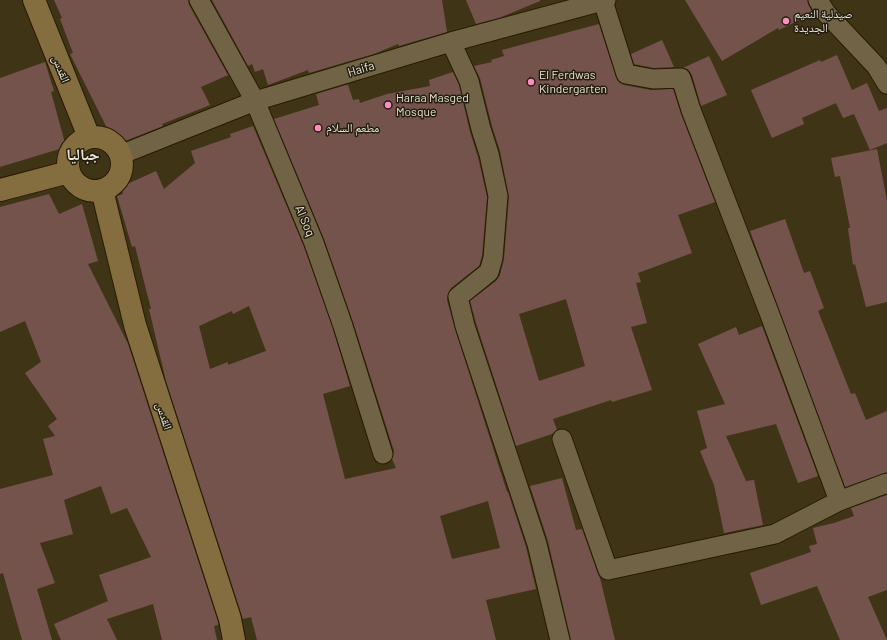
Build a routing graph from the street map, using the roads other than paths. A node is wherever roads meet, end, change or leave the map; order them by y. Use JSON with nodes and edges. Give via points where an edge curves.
{"nodes":[{"id":1,"x":34,"y":0,"type":"edge"},
{"id":2,"x":199,"y":0,"type":"edge"},
{"id":3,"x":818,"y":0,"type":"edge"},
{"id":4,"x":598,"y":1,"type":"edge"},
{"id":5,"x":451,"y":42,"type":"junction"},
{"id":6,"x":887,"y":84,"type":"edge"},
{"id":7,"x":255,"y":101,"type":"junction"},
{"id":8,"x":89,"y":137,"type":"junction"},
{"id":9,"x":120,"y":155,"type":"junction"},
{"id":10,"x":69,"y":172,"type":"junction"},
{"id":11,"x":0,"y":190,"type":"edge"},
{"id":12,"x":102,"y":190,"type":"junction"},
{"id":13,"x":562,"y":438,"type":"dead end"},
{"id":14,"x":383,"y":454,"type":"dead end"},
{"id":15,"x":887,"y":483,"type":"edge"},
{"id":16,"x":839,"y":501,"type":"junction"},
{"id":17,"x":234,"y":640,"type":"edge"},
{"id":18,"x":560,"y":640,"type":"edge"}],
"edges":[{"from":1,"to":8,"type":"main road","name":"القدس"},
{"from":2,"to":7,"type":"street","name":"Al Soq"},
{"from":3,"to":6,"type":"street","via":[[826,13],[876,66]]},
{"from":4,"to":5,"type":"street","name":"Haifa"},
{"from":4,"to":16,"type":"street","via":[[626,74],[653,79],[681,78]]},
{"from":5,"to":7,"type":"street","name":"Haifa"},
{"from":5,"to":18,"type":"street","via":[[469,81],[498,196],[493,258],[489,272],[458,297],[465,326],[537,544]]},
{"from":7,"to":9,"type":"street","name":"Haifa"},
{"from":7,"to":14,"type":"street","name":"Al Soq","via":[[314,243]]},
{"from":8,"to":9,"type":"main road","via":[[96,136],[111,142]]},
{"from":8,"to":10,"type":"main road","via":[[80,140],[69,154]]},
{"from":9,"to":12,"type":"main road","via":[[122,163],[116,180]]},
{"from":10,"to":11,"type":"main road"},
{"from":10,"to":12,"type":"main road","via":[[78,185],[94,191]]},
{"from":12,"to":17,"type":"main road","name":"القدس","via":[[135,326],[230,620]]},
{"from":13,"to":16,"type":"street","via":[[608,570],[775,534]]},
{"from":15,"to":16,"type":"street"}]}
